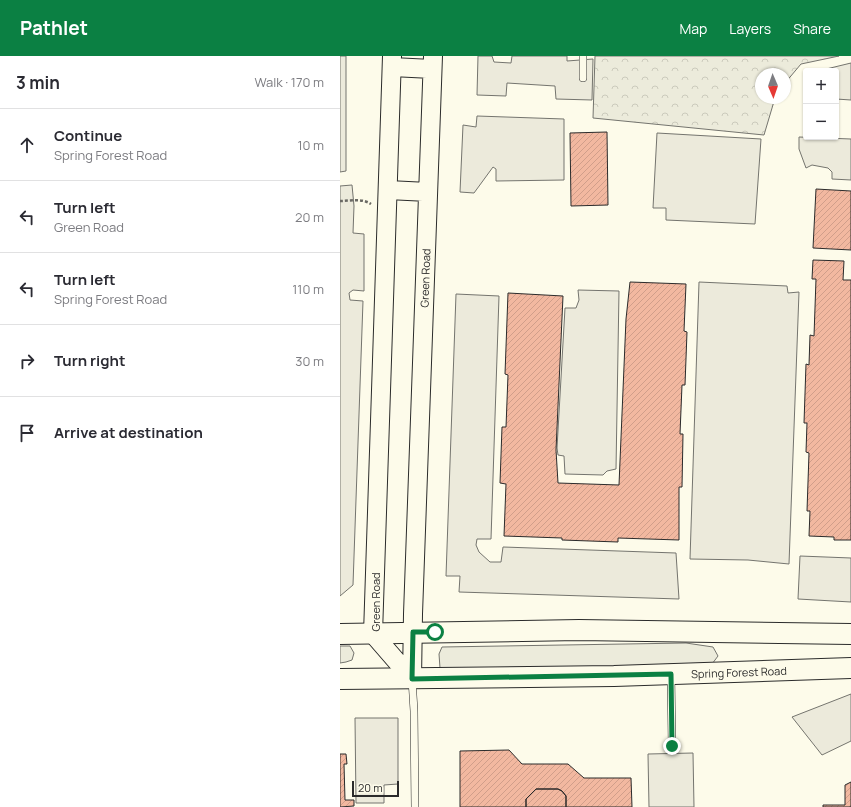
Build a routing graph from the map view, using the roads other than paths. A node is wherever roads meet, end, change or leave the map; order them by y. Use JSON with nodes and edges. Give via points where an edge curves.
{"nodes":[{"id":1,"x":584,"y":56,"type":"edge"},
{"id":2,"x":392,"y":62,"type":"edge"},
{"id":3,"x":433,"y":63,"type":"edge"},
{"id":4,"x":583,"y":78,"type":"dead end"},
{"id":5,"x":388,"y":190,"type":"junction"},
{"id":6,"x":428,"y":192,"type":"junction"},
{"id":7,"x":413,"y":632,"type":"junction"},
{"id":8,"x":340,"y":634,"type":"edge"},
{"id":9,"x":373,"y":634,"type":"junction"},
{"id":10,"x":851,"y":634,"type":"edge"},
{"id":11,"x":851,"y":668,"type":"edge"},
{"id":12,"x":671,"y":674,"type":"junction"},
{"id":13,"x":340,"y":679,"type":"edge"},
{"id":14,"x":412,"y":679,"type":"junction"},
{"id":15,"x":672,"y":746,"type":"dead end"},
{"id":16,"x":415,"y":807,"type":"edge"}],
"edges":[{"from":1,"to":4,"type":"lane"},
{"from":2,"to":3,"type":"street"},
{"from":2,"to":5,"type":"street","name":"Green Road"},
{"from":3,"to":6,"type":"street","name":"Green Road"},
{"from":5,"to":6,"type":"street"},
{"from":5,"to":9,"type":"street","name":"Green Road"},
{"from":6,"to":7,"type":"street","name":"Green Road"},
{"from":7,"to":9,"type":"main road"},
{"from":7,"to":10,"type":"main road","via":[[579,630]]},
{"from":7,"to":14,"type":"street","name":"Green Road"},
{"from":8,"to":9,"type":"main road"},
{"from":9,"to":14,"type":"street","name":"Green Road"},
{"from":11,"to":12,"type":"main road","name":"Spring Forest Road"},
{"from":12,"to":14,"type":"main road","name":"Spring Forest Road"},
{"from":12,"to":15,"type":"lane"},
{"from":13,"to":14,"type":"main road","name":"Spring Forest Road"},
{"from":14,"to":16,"type":"lane"}]}
